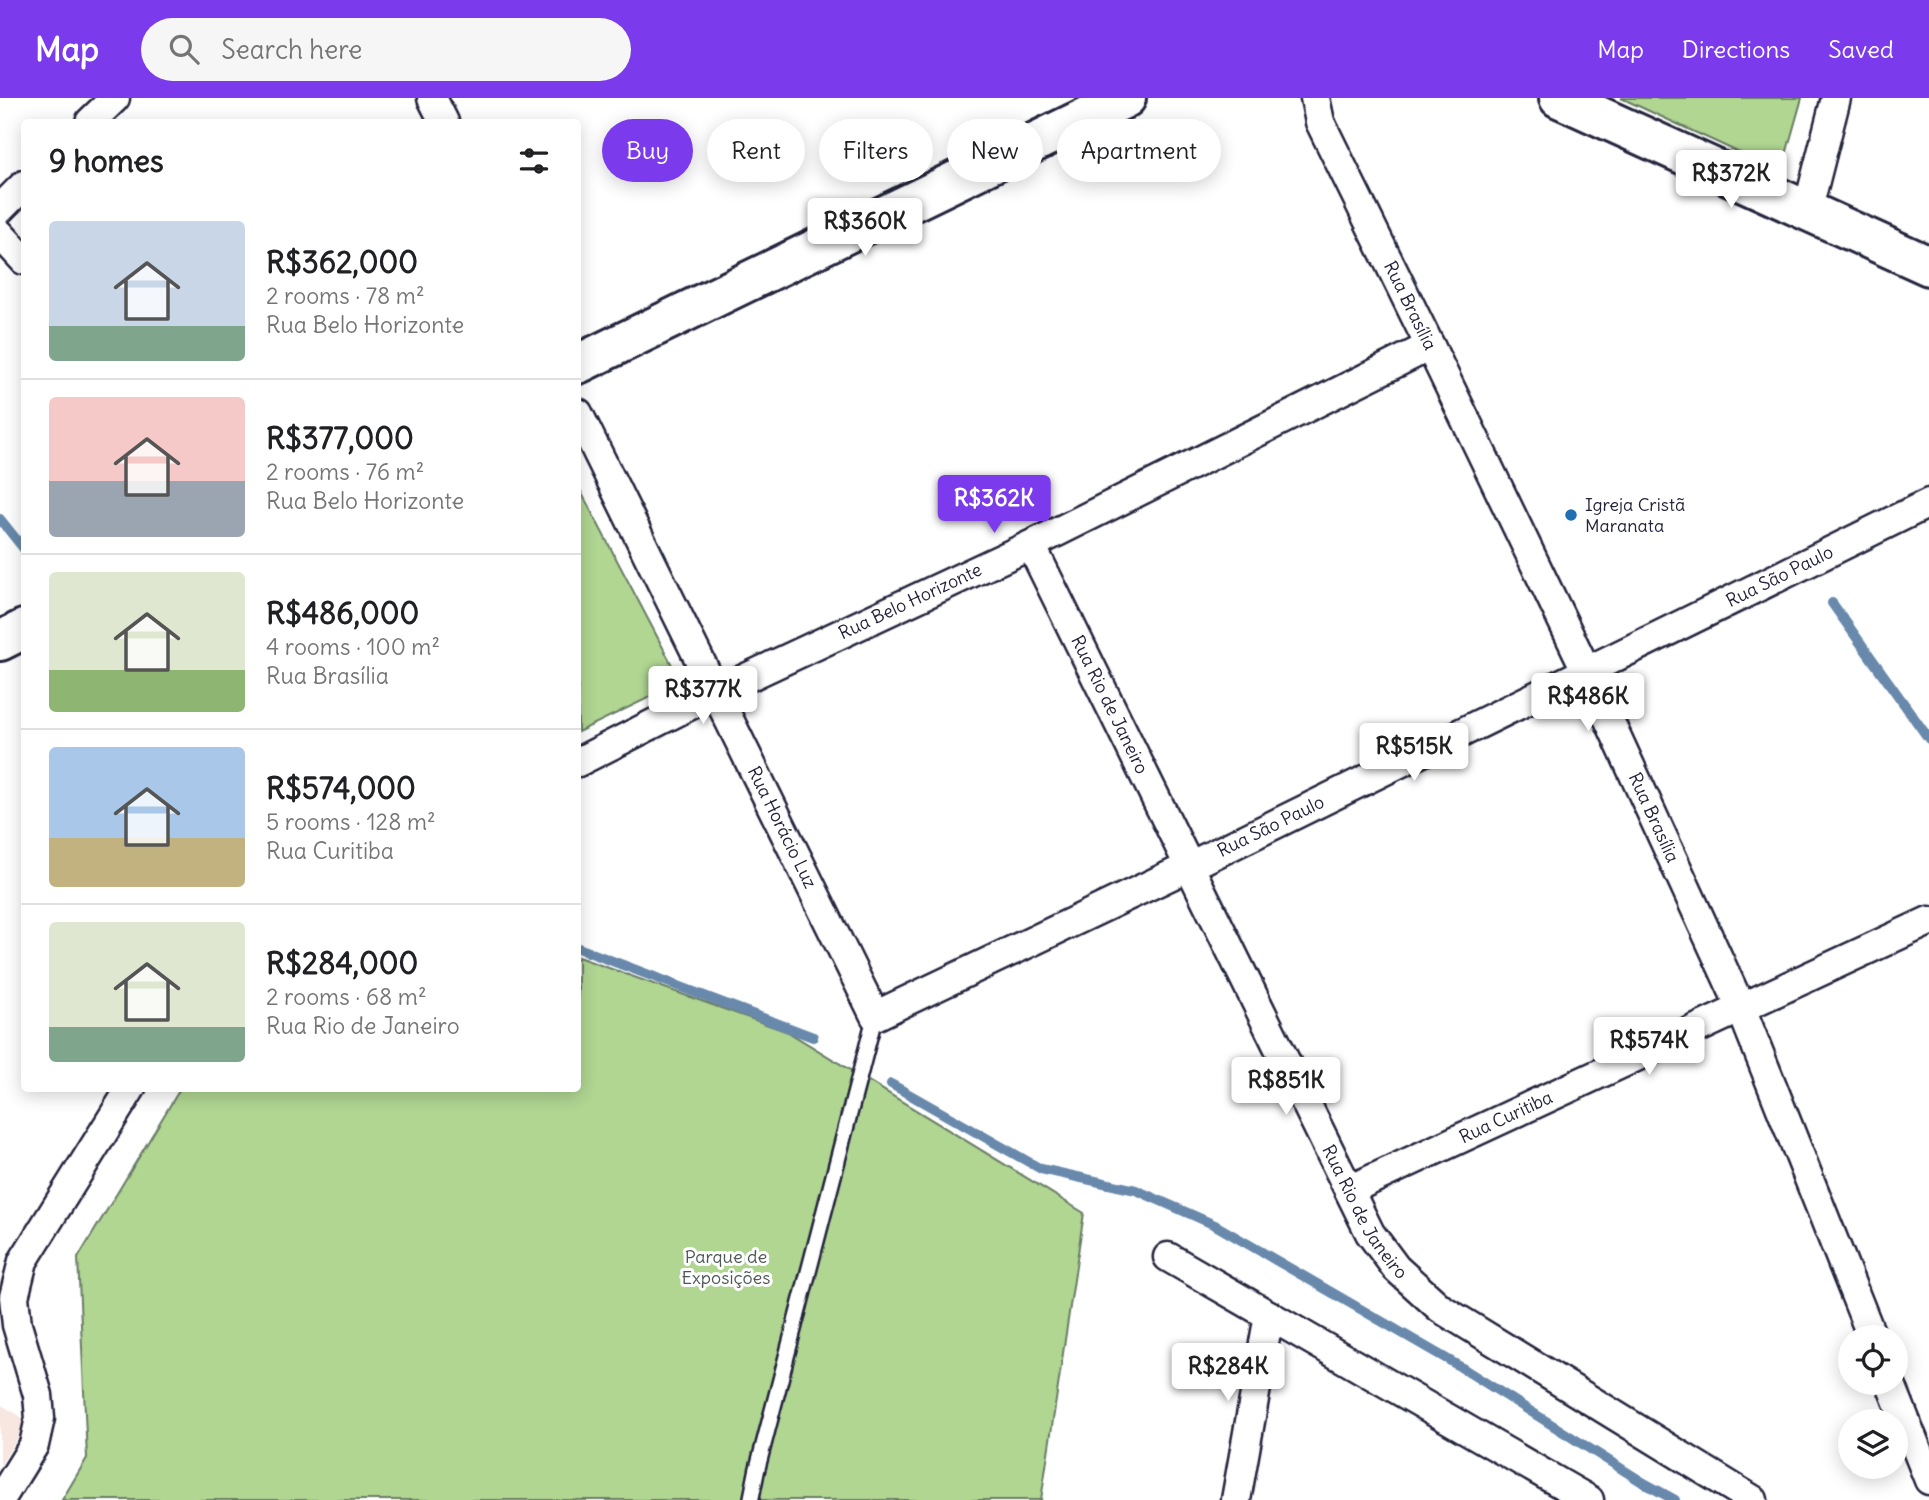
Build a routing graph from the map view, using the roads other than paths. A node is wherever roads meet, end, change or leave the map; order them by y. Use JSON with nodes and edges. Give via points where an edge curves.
{"nodes":[{"id":1,"x":115,"y":98,"type":"edge"},
{"id":2,"x":432,"y":98,"type":"edge"},
{"id":3,"x":1126,"y":98,"type":"edge"},
{"id":4,"x":1559,"y":98,"type":"edge"},
{"id":5,"x":1836,"y":98,"type":"edge"},
{"id":6,"x":1323,"y":106,"type":"edge"},
{"id":7,"x":93,"y":119,"type":"edge"},
{"id":8,"x":442,"y":119,"type":"edge"},
{"id":9,"x":21,"y":188,"type":"edge"},
{"id":10,"x":0,"y":209,"type":"edge"},
{"id":11,"x":1807,"y":212,"type":"junction"},
{"id":12,"x":0,"y":234,"type":"edge"},
{"id":13,"x":21,"y":257,"type":"edge"},
{"id":14,"x":1929,"y":266,"type":"edge"},
{"id":15,"x":1430,"y":346,"type":"junction"},
{"id":16,"x":581,"y":363,"type":"edge"},
{"id":17,"x":581,"y":419,"type":"edge"},
{"id":18,"x":1929,"y":503,"type":"edge"},
{"id":19,"x":1031,"y":545,"type":"junction"},
{"id":20,"x":21,"y":630,"type":"edge"},
{"id":21,"x":0,"y":641,"type":"edge"},
{"id":22,"x":1587,"y":671,"type":"junction"},
{"id":23,"x":714,"y":692,"type":"junction"},
{"id":24,"x":581,"y":760,"type":"edge"},
{"id":25,"x":1190,"y":866,"type":"junction"},
{"id":26,"x":1929,"y":921,"type":"edge"},
{"id":27,"x":1741,"y":1008,"type":"junction"},
{"id":28,"x":876,"y":1016,"type":"junction"},
{"id":29,"x":129,"y":1092,"type":"edge"},
{"id":30,"x":1349,"y":1190,"type":"junction"},
{"id":31,"x":1168,"y":1256,"type":"dead end"},
{"id":32,"x":1269,"y":1315,"type":"junction"},
{"id":33,"x":1867,"y":1325,"type":"edge"},
{"id":34,"x":1895,"y":1395,"type":"edge"},
{"id":35,"x":1929,"y":1480,"type":"edge"},
{"id":36,"x":1556,"y":1490,"type":"edge"},
{"id":37,"x":0,"y":1500,"type":"edge"},
{"id":38,"x":751,"y":1500,"type":"edge"},
{"id":39,"x":1236,"y":1500,"type":"edge"},
{"id":40,"x":1589,"y":1500,"type":"edge"},
{"id":41,"x":1753,"y":1500,"type":"edge"}],
"edges":[{"from":1,"to":7,"type":"street"},
{"from":2,"to":8,"type":"street"},
{"from":3,"to":16,"type":"street"},
{"from":4,"to":11,"type":"street"},
{"from":5,"to":11,"type":"street"},
{"from":6,"to":15,"type":"street","name":"Rua Brasília"},
{"from":9,"to":10,"type":"street"},
{"from":11,"to":14,"type":"street"},
{"from":12,"to":13,"type":"street"},
{"from":15,"to":19,"type":"street","name":"Rua Belo Horizonte"},
{"from":15,"to":22,"type":"street","name":"Rua Brasília"},
{"from":17,"to":23,"type":"street","name":"Rua Horácio Luz"},
{"from":18,"to":22,"type":"street","name":"Rua São Paulo"},
{"from":19,"to":23,"type":"street","name":"Rua Belo Horizonte"},
{"from":19,"to":25,"type":"street","name":"Rua Rio de Janeiro"},
{"from":20,"to":21,"type":"street"},
{"from":22,"to":25,"type":"street","name":"Rua São Paulo"},
{"from":22,"to":27,"type":"street","name":"Rua Brasília"},
{"from":23,"to":24,"type":"street","name":"Rua Belo Horizonte"},
{"from":23,"to":28,"type":"street","name":"Rua Horácio Luz"},
{"from":25,"to":28,"type":"street","name":"Rua São Paulo"},
{"from":25,"to":30,"type":"street","name":"Rua Rio de Janeiro"},
{"from":26,"to":27,"type":"street","name":"Rua Curitiba"},
{"from":27,"to":30,"type":"street","name":"Rua Curitiba"},
{"from":27,"to":33,"type":"street","name":"Rua Brasília"},
{"from":28,"to":38,"type":"lane"},
{"from":29,"to":37,"type":"street","via":[[23,1261],[14,1297],[17,1325],[38,1395],[40,1418],[34,1444]]},
{"from":30,"to":41,"type":"street","name":"Rua Rio de Janeiro","via":[[1370,1233],[1396,1268],[1440,1308]]},
{"from":31,"to":32,"type":"street"},
{"from":32,"to":36,"type":"street"},
{"from":32,"to":39,"type":"street"},
{"from":34,"to":35,"type":"street"},
{"from":36,"to":40,"type":"street"}]}
